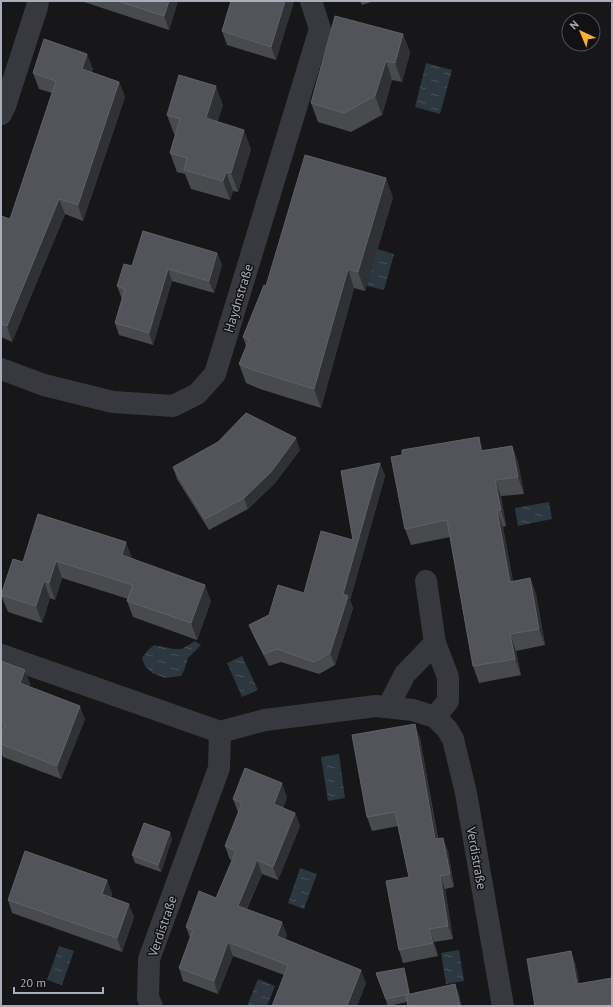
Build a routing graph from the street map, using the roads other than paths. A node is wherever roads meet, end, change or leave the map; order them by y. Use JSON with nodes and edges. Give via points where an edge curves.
{"nodes":[{"id":1,"x":38,"y":1,"type":"edge"},
{"id":2,"x":311,"y":1,"type":"edge"},
{"id":3,"x":1,"y":114,"type":"edge"},
{"id":4,"x":1,"y":369,"type":"edge"},
{"id":5,"x":426,"y":581,"type":"dead end"},
{"id":6,"x":435,"y":643,"type":"junction"},
{"id":7,"x":1,"y":655,"type":"edge"},
{"id":8,"x":388,"y":707,"type":"junction"},
{"id":9,"x":435,"y":717,"type":"junction"},
{"id":10,"x":220,"y":732,"type":"junction"},
{"id":11,"x":152,"y":1006,"type":"edge"},
{"id":12,"x":503,"y":1006,"type":"edge"}],
"edges":[{"from":1,"to":3,"type":"street"},
{"from":2,"to":4,"type":"street","name":"Haydnstraße","via":[[320,29],[215,374],[197,394],[173,406],[113,402],[44,385]]},
{"from":5,"to":6,"type":"street"},
{"from":6,"to":8,"type":"street","via":[[405,674]]},
{"from":6,"to":9,"type":"street","via":[[448,677],[448,701]]},
{"from":7,"to":10,"type":"street"},
{"from":8,"to":9,"type":"street","name":"Verdistraße","via":[[413,710]]},
{"from":8,"to":10,"type":"street","name":"Verdistraße","via":[[376,706],[265,720]]},
{"from":9,"to":12,"type":"street","name":"Verdistraße","via":[[453,739],[466,793]]},
{"from":10,"to":11,"type":"street","name":"Verdistraße","via":[[219,768],[149,959],[148,998]]}]}
